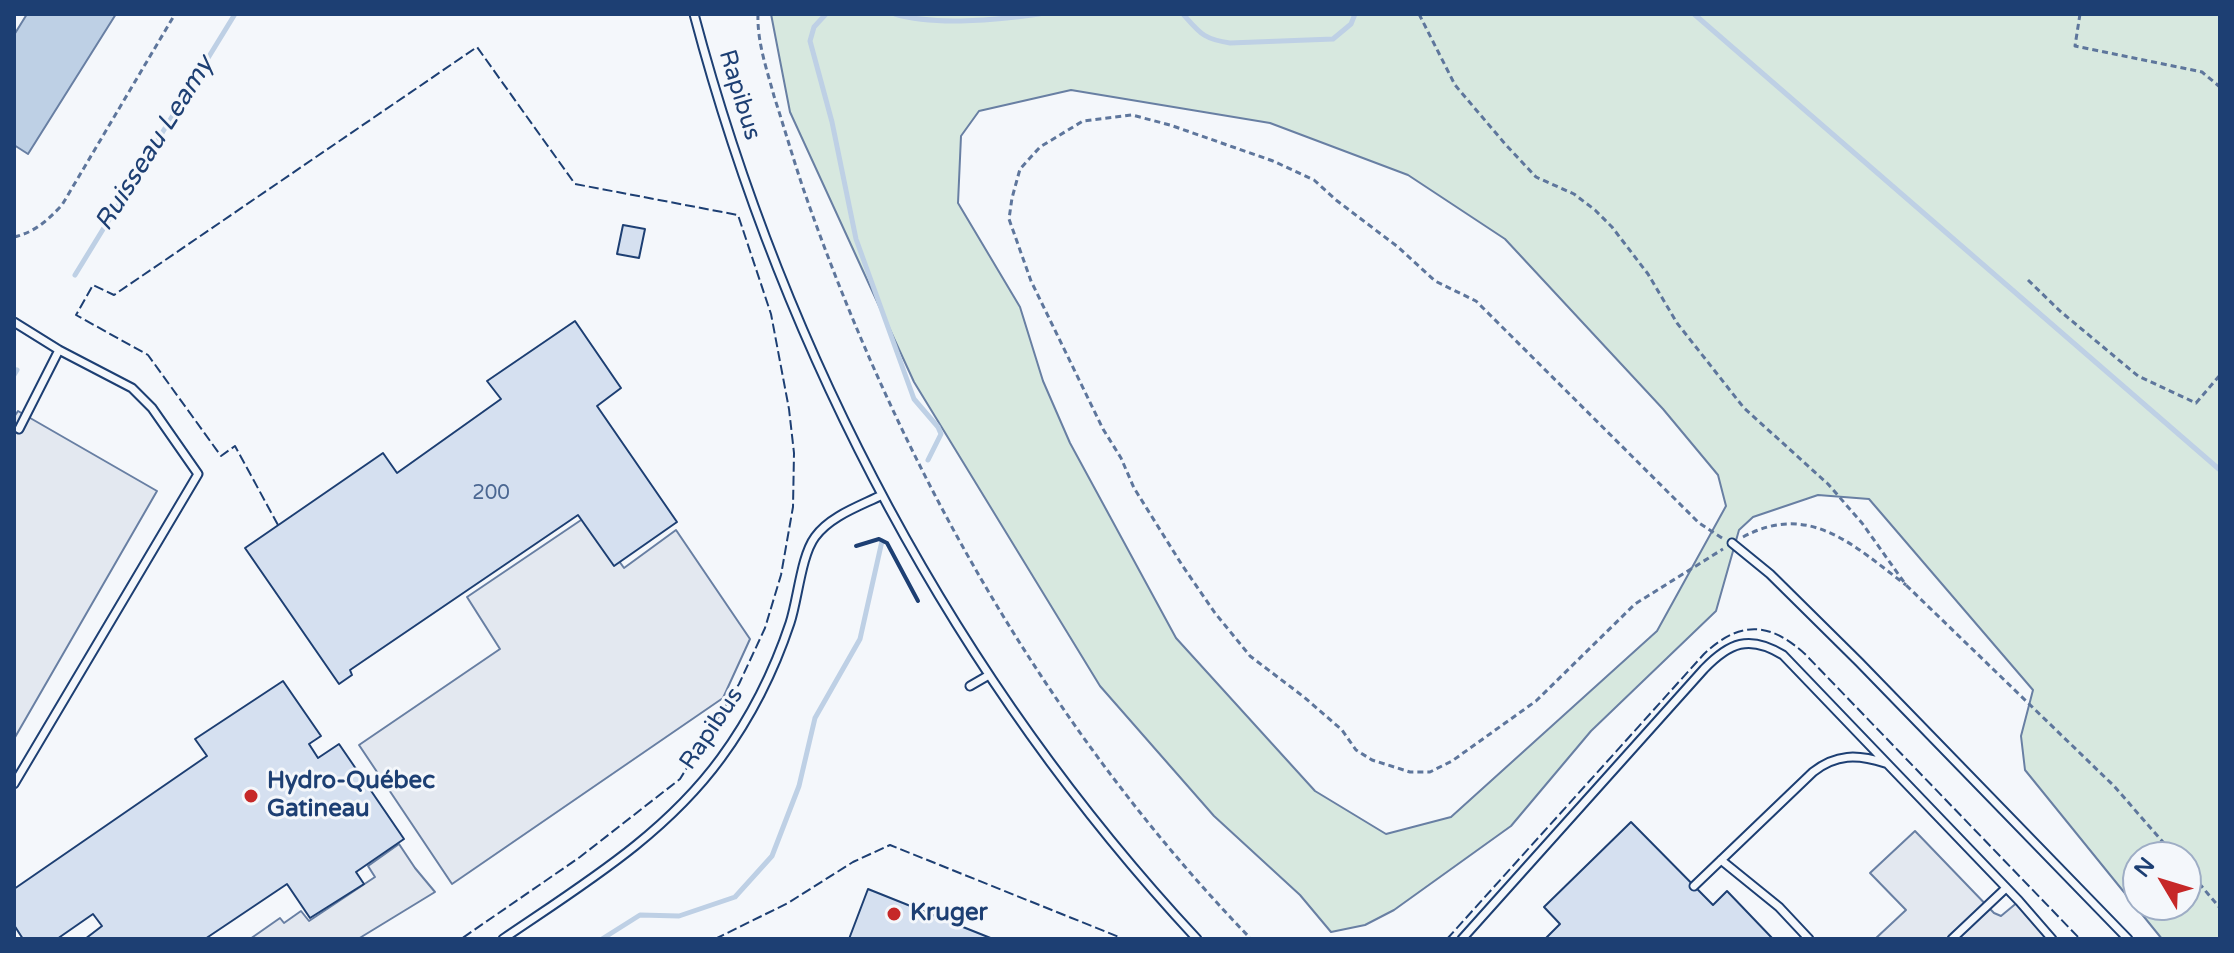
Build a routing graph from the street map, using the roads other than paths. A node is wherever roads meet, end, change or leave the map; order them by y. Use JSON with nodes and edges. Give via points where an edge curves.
{"nodes":[{"id":1,"x":694,"y":14,"type":"edge"},
{"id":2,"x":14,"y":322,"type":"edge"},
{"id":3,"x":59,"y":350,"type":"junction"},
{"id":4,"x":19,"y":429,"type":"dead end"},
{"id":5,"x":882,"y":495,"type":"junction"},
{"id":6,"x":1732,"y":543,"type":"road end"},
{"id":7,"x":989,"y":675,"type":"junction"},
{"id":8,"x":970,"y":686,"type":"dead end"},
{"id":9,"x":1887,"y":764,"type":"junction"},
{"id":10,"x":14,"y":784,"type":"edge"},
{"id":11,"x":1721,"y":860,"type":"junction"},
{"id":12,"x":1694,"y":886,"type":"dead end"},
{"id":13,"x":2006,"y":888,"type":"junction"},
{"id":14,"x":1466,"y":938,"type":"edge"},
{"id":15,"x":503,"y":939,"type":"edge"},
{"id":16,"x":1197,"y":939,"type":"edge"},
{"id":17,"x":1809,"y":939,"type":"edge"},
{"id":18,"x":1952,"y":939,"type":"edge"},
{"id":19,"x":2052,"y":939,"type":"edge"},
{"id":20,"x":2128,"y":939,"type":"edge"}],
"edges":[{"from":1,"to":5,"type":"lane","name":"Rapibus","via":[[776,268]]},
{"from":2,"to":3,"type":"lane"},
{"from":3,"to":4,"type":"lane"},
{"from":3,"to":10,"type":"lane","via":[[142,397],[198,474]]},
{"from":5,"to":7,"type":"lane","name":"Rapibus"},
{"from":5,"to":15,"type":"lane","name":"Rapibus","via":[[839,517],[814,539],[768,679],[699,785],[636,846]]},
{"from":6,"to":20,"type":"lane","via":[[1859,662]]},
{"from":7,"to":8,"type":"lane"},
{"from":7,"to":16,"type":"lane","name":"Rapibus","via":[[1067,784]]},
{"from":9,"to":11,"type":"lane","via":[[1862,756],[1824,763]]},
{"from":9,"to":13,"type":"lane"},
{"from":9,"to":14,"type":"lane","via":[[1783,655],[1757,644],[1728,648]]},
{"from":11,"to":12,"type":"lane"},
{"from":11,"to":17,"type":"lane"},
{"from":13,"to":18,"type":"lane"},
{"from":13,"to":19,"type":"lane"}]}
